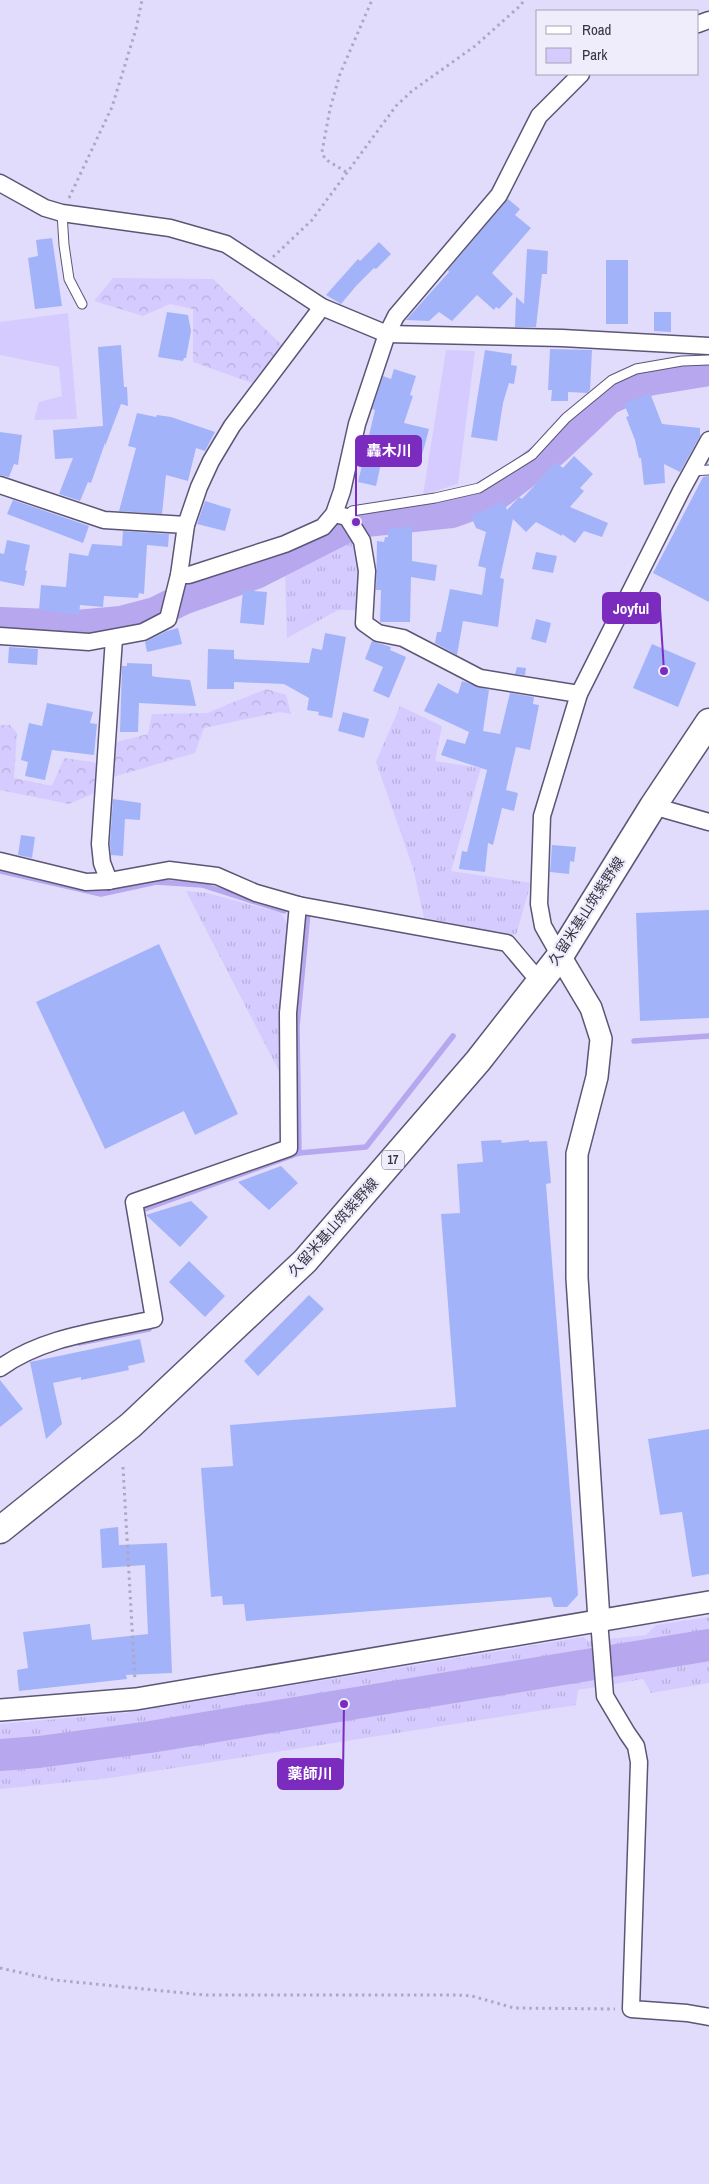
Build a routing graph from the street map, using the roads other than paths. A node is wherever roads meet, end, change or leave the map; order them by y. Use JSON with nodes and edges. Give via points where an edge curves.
{"nodes":[{"id":1,"x":579,"y":75,"type":"edge"},
{"id":2,"x":0,"y":183,"type":"edge"},
{"id":3,"x":62,"y":212,"type":"junction"},
{"id":4,"x":82,"y":304,"type":"dead end"},
{"id":5,"x":322,"y":307,"type":"junction"},
{"id":6,"x":387,"y":334,"type":"junction"},
{"id":7,"x":709,"y":346,"type":"edge"},
{"id":8,"x":709,"y":360,"type":"edge"},
{"id":9,"x":709,"y":440,"type":"edge"},
{"id":10,"x":709,"y":470,"type":"edge"},
{"id":11,"x":691,"y":472,"type":"junction"},
{"id":12,"x":0,"y":485,"type":"edge"},
{"id":13,"x":341,"y":515,"type":"junction"},
{"id":14,"x":186,"y":525,"type":"junction"},
{"id":15,"x":177,"y":580,"type":"junction"},
{"id":16,"x":0,"y":636,"type":"edge"},
{"id":17,"x":114,"y":638,"type":"junction"},
{"id":18,"x":579,"y":694,"type":"junction"},
{"id":19,"x":709,"y":722,"type":"edge"},
{"id":20,"x":653,"y":806,"type":"junction"},
{"id":21,"x":709,"y":822,"type":"edge"},
{"id":22,"x":0,"y":862,"type":"edge"},
{"id":23,"x":109,"y":881,"type":"junction"},
{"id":24,"x":298,"y":905,"type":"junction"},
{"id":25,"x":560,"y":956,"type":"junction"},
{"id":26,"x":539,"y":981,"type":"junction"},
{"id":27,"x":0,"y":1368,"type":"edge"},
{"id":28,"x":0,"y":1530,"type":"edge"},
{"id":29,"x":709,"y":1602,"type":"edge"},
{"id":30,"x":598,"y":1620,"type":"junction"},
{"id":31,"x":0,"y":1710,"type":"edge"},
{"id":32,"x":709,"y":2017,"type":"edge"}],
"edges":[{"from":1,"to":6,"type":"street","via":[[539,116],[499,195],[396,316]]},
{"from":2,"to":3,"type":"street","via":[[45,208]]},
{"from":3,"to":4,"type":"lane","via":[[70,279]]},
{"from":3,"to":5,"type":"street","via":[[170,228],[226,244]]},
{"from":5,"to":6,"type":"street"},
{"from":5,"to":14,"type":"street","via":[[232,426],[211,461]]},
{"from":6,"to":7,"type":"street","via":[[562,338]]},
{"from":6,"to":13,"type":"street","via":[[357,424],[342,491]]},
{"from":8,"to":13,"type":"lane","via":[[636,369],[612,380],[566,418],[532,455],[479,488]]},
{"from":9,"to":11,"type":"street"},
{"from":10,"to":11,"type":"lane"},
{"from":11,"to":18,"type":"street"},
{"from":12,"to":14,"type":"street","via":[[104,520]]},
{"from":13,"to":15,"type":"street","via":[[285,544]]},
{"from":13,"to":18,"type":"street","via":[[362,541],[367,571],[364,623],[378,633],[403,638],[480,678]]},
{"from":14,"to":15,"type":"street"},
{"from":15,"to":17,"type":"street","via":[[168,619],[143,632]]},
{"from":16,"to":17,"type":"street","via":[[89,642]]},
{"from":17,"to":23,"type":"street","via":[[100,844],[102,863]]},
{"from":18,"to":25,"type":"street","via":[[542,816],[539,904],[543,926]]},
{"from":19,"to":20,"type":"main road","name":"久留米基山筑紫野線","number":"17"},
{"from":20,"to":21,"type":"street"},
{"from":20,"to":25,"type":"main road","name":"久留米基山筑紫野線","number":"17"},
{"from":22,"to":23,"type":"street","via":[[86,882]]},
{"from":23,"to":24,"type":"street","via":[[169,870],[217,876],[256,893]]},
{"from":24,"to":26,"type":"street","via":[[507,942]]},
{"from":24,"to":27,"type":"street","via":[[288,1013],[289,1148],[134,1202],[154,1319],[39,1345]]},
{"from":25,"to":26,"type":"main road","name":"久留米基山筑紫野線","number":"17"},
{"from":25,"to":30,"type":"street","via":[[591,1008],[601,1039],[597,1077],[577,1154],[577,1278]]},
{"from":26,"to":28,"type":"main road","name":"久留米基山筑紫野線","number":"17","via":[[478,1061],[305,1261],[131,1425]]},
{"from":29,"to":30,"type":"street"},
{"from":30,"to":31,"type":"street","via":[[136,1699]]},
{"from":30,"to":32,"type":"street","via":[[605,1696],[636,1746],[639,1762],[630,2009],[687,2012]]}]}
